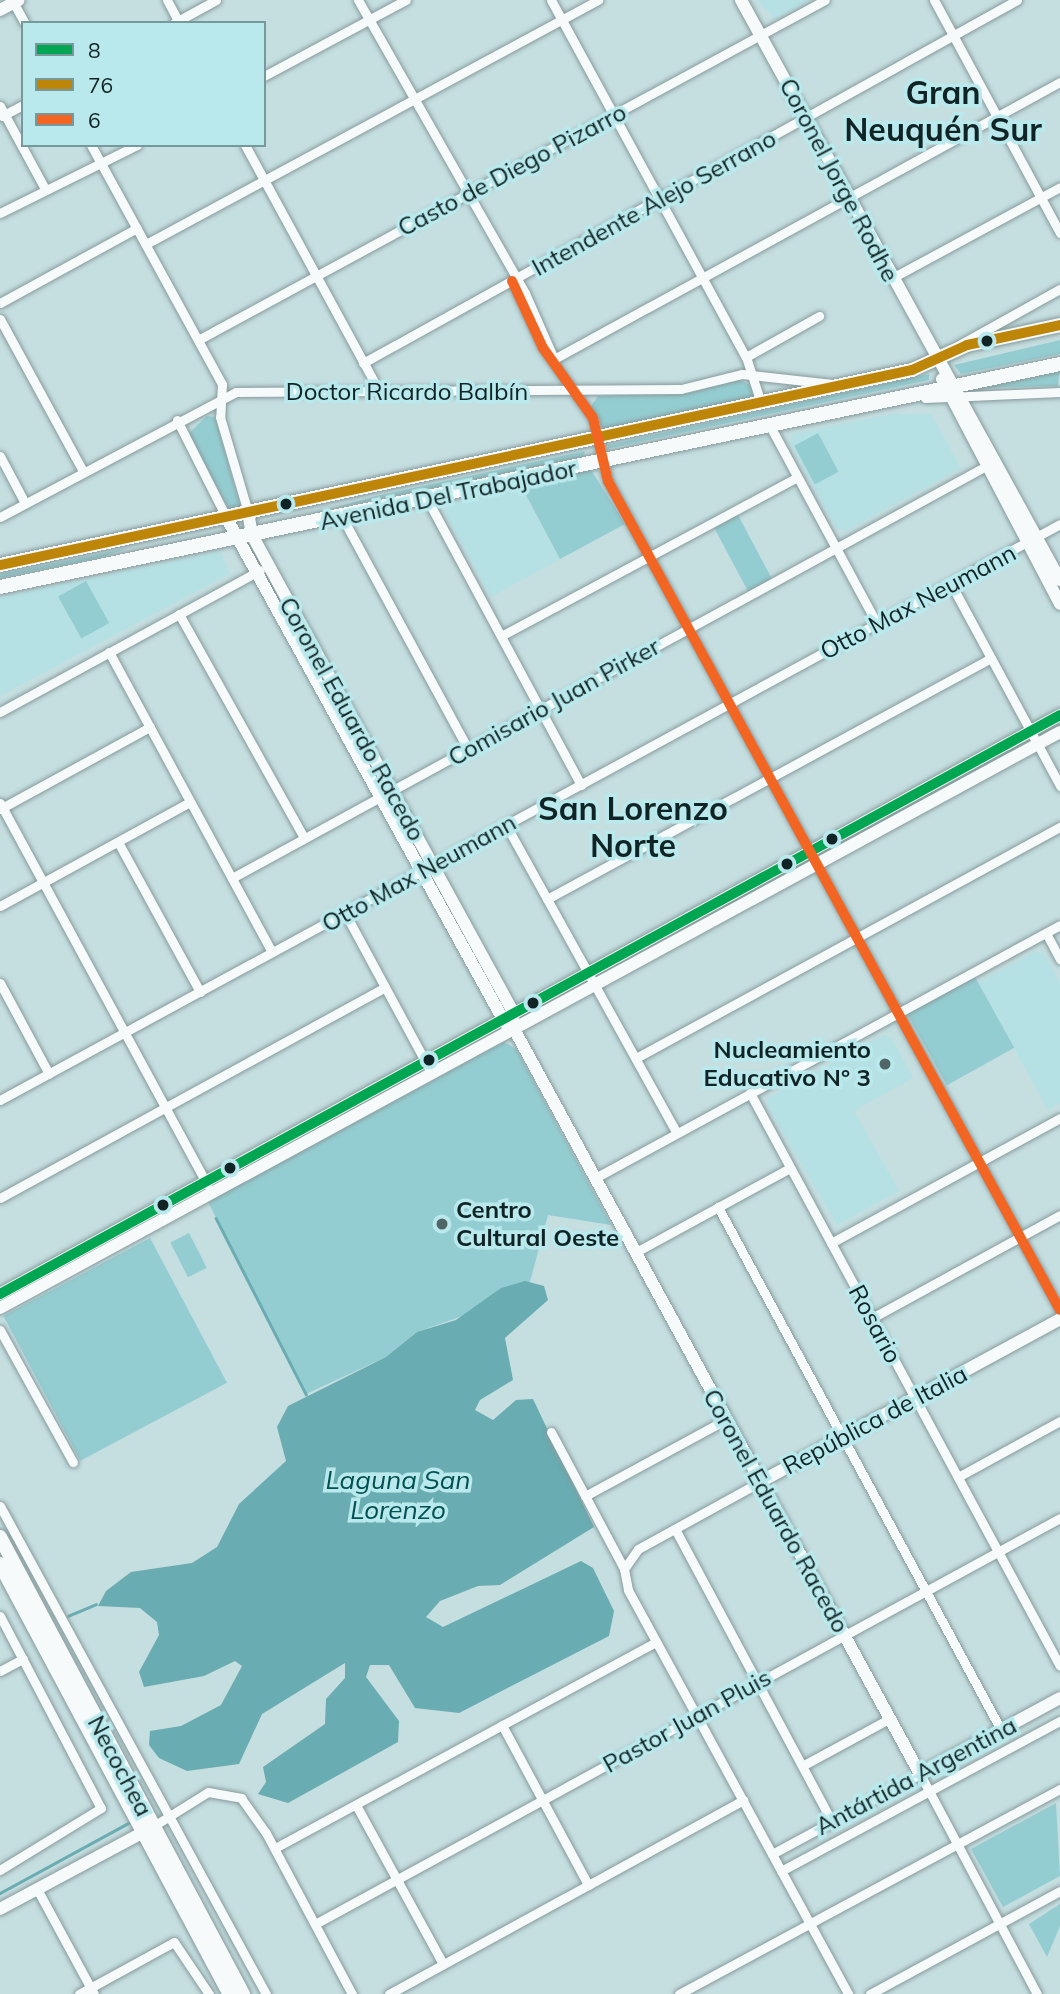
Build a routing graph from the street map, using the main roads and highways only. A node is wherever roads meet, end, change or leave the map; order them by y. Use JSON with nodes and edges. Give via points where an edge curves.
{"nodes":[{"id":1,"x":741,"y":0,"type":"edge"},
{"id":2,"x":15,"y":1,"type":"edge"},
{"id":3,"x":0,"y":10,"type":"edge"},
{"id":4,"x":1060,"y":326,"type":"edge"},
{"id":5,"x":936,"y":359,"type":"junction"},
{"id":6,"x":1060,"y":364,"type":"edge"},
{"id":7,"x":953,"y":393,"type":"junction"},
{"id":8,"x":248,"y":512,"type":"junction"},
{"id":9,"x":226,"y":517,"type":"junction"},
{"id":10,"x":244,"y":537,"type":"junction"},
{"id":11,"x":1032,"y":540,"type":"junction"},
{"id":12,"x":0,"y":565,"type":"edge"},
{"id":13,"x":1060,"y":579,"type":"edge"},
{"id":14,"x":0,"y":587,"type":"edge"},
{"id":15,"x":1060,"y":604,"type":"edge"},
{"id":16,"x":1060,"y":715,"type":"edge"},
{"id":17,"x":1060,"y":732,"type":"edge"},
{"id":18,"x":513,"y":1012,"type":"junction"},
{"id":19,"x":499,"y":1020,"type":"junction"},
{"id":20,"x":514,"y":1029,"type":"junction"},
{"id":21,"x":208,"y":1187,"type":"junction"},
{"id":22,"x":0,"y":1293,"type":"edge"},
{"id":23,"x":0,"y":1308,"type":"edge"},
{"id":24,"x":1060,"y":1319,"type":"edge"},
{"id":25,"x":760,"y":1482,"type":"junction"},
{"id":26,"x":0,"y":1537,"type":"edge"},
{"id":27,"x":0,"y":1564,"type":"edge"},
{"id":28,"x":1060,"y":1698,"type":"edge"},
{"id":29,"x":919,"y":1774,"type":"joint"},
{"id":30,"x":147,"y":1830,"type":"junction"},
{"id":31,"x":0,"y":1909,"type":"edge"},
{"id":32,"x":230,"y":1994,"type":"edge"},
{"id":33,"x":243,"y":1994,"type":"edge"}],
"edges":[{"from":1,"to":5,"type":"main road","name":"Coronel Jorge Rodhe"},
{"from":2,"to":3,"type":"main road"},
{"from":4,"to":5,"type":"main road","name":"Avenida Del Trabajador","via":[[951,351]]},
{"from":5,"to":7,"type":"main road","name":"Coronel Jorge Rodhe"},
{"from":5,"to":8,"type":"main road","name":"Avenida Del Trabajador","via":[[842,385]]},
{"from":6,"to":7,"type":"main road","name":"Avenida Del Trabajador"},
{"from":7,"to":10,"type":"main road","name":"Avenida Del Trabajador","via":[[905,398]]},
{"from":7,"to":11,"type":"main road","name":"Coronel Jorge Rodhe"},
{"from":7,"to":11,"type":"main road","name":"Coronel Jorge Rodhe","via":[[986,466]]},
{"from":8,"to":9,"type":"main road","name":"Avenida Del Trabajador"},
{"from":8,"to":10,"type":"main road","name":"Coronel Eduardo Racedo"},
{"from":9,"to":10,"type":"main road","name":"Coronel Eduardo Racedo"},
{"from":9,"to":12,"type":"main road","name":"Avenida Del Trabajador"},
{"from":10,"to":14,"type":"main road","name":"Avenida Del Trabajador"},
{"from":10,"to":18,"type":"main road","name":"Coronel Eduardo Racedo","via":[[268,566]]},
{"from":10,"to":19,"type":"main road","name":"Coronel Eduardo Racedo","via":[[256,572]]},
{"from":11,"to":13,"type":"main road","name":"Coronel Jorge Rodhe"},
{"from":11,"to":15,"type":"main road","name":"Coronel Jorge Rodhe"},
{"from":16,"to":18,"type":"main road"},
{"from":17,"to":20,"type":"main road"},
{"from":18,"to":19,"type":"main road"},
{"from":18,"to":20,"type":"main road","name":"Coronel Eduardo Racedo"},
{"from":19,"to":20,"type":"main road"},
{"from":19,"to":21,"type":"main road"},
{"from":20,"to":21,"type":"main road"},
{"from":20,"to":25,"type":"main road","name":"Coronel Eduardo Racedo"},
{"from":21,"to":22,"type":"main road"},
{"from":21,"to":23,"type":"main road"},
{"from":24,"to":25,"type":"main road","name":"República de Italia"},
{"from":25,"to":29,"type":"main road","name":"Coronel Eduardo Racedo"},
{"from":26,"to":30,"type":"main road","name":"Necochea"},
{"from":27,"to":30,"type":"main road","name":"Necochea"},
{"from":28,"to":29,"type":"main road","name":"Antártida Argentina"},
{"from":30,"to":31,"type":"main road"},
{"from":30,"to":32,"type":"main road","name":"Necochea"},
{"from":30,"to":33,"type":"main road","name":"Necochea"}]}
